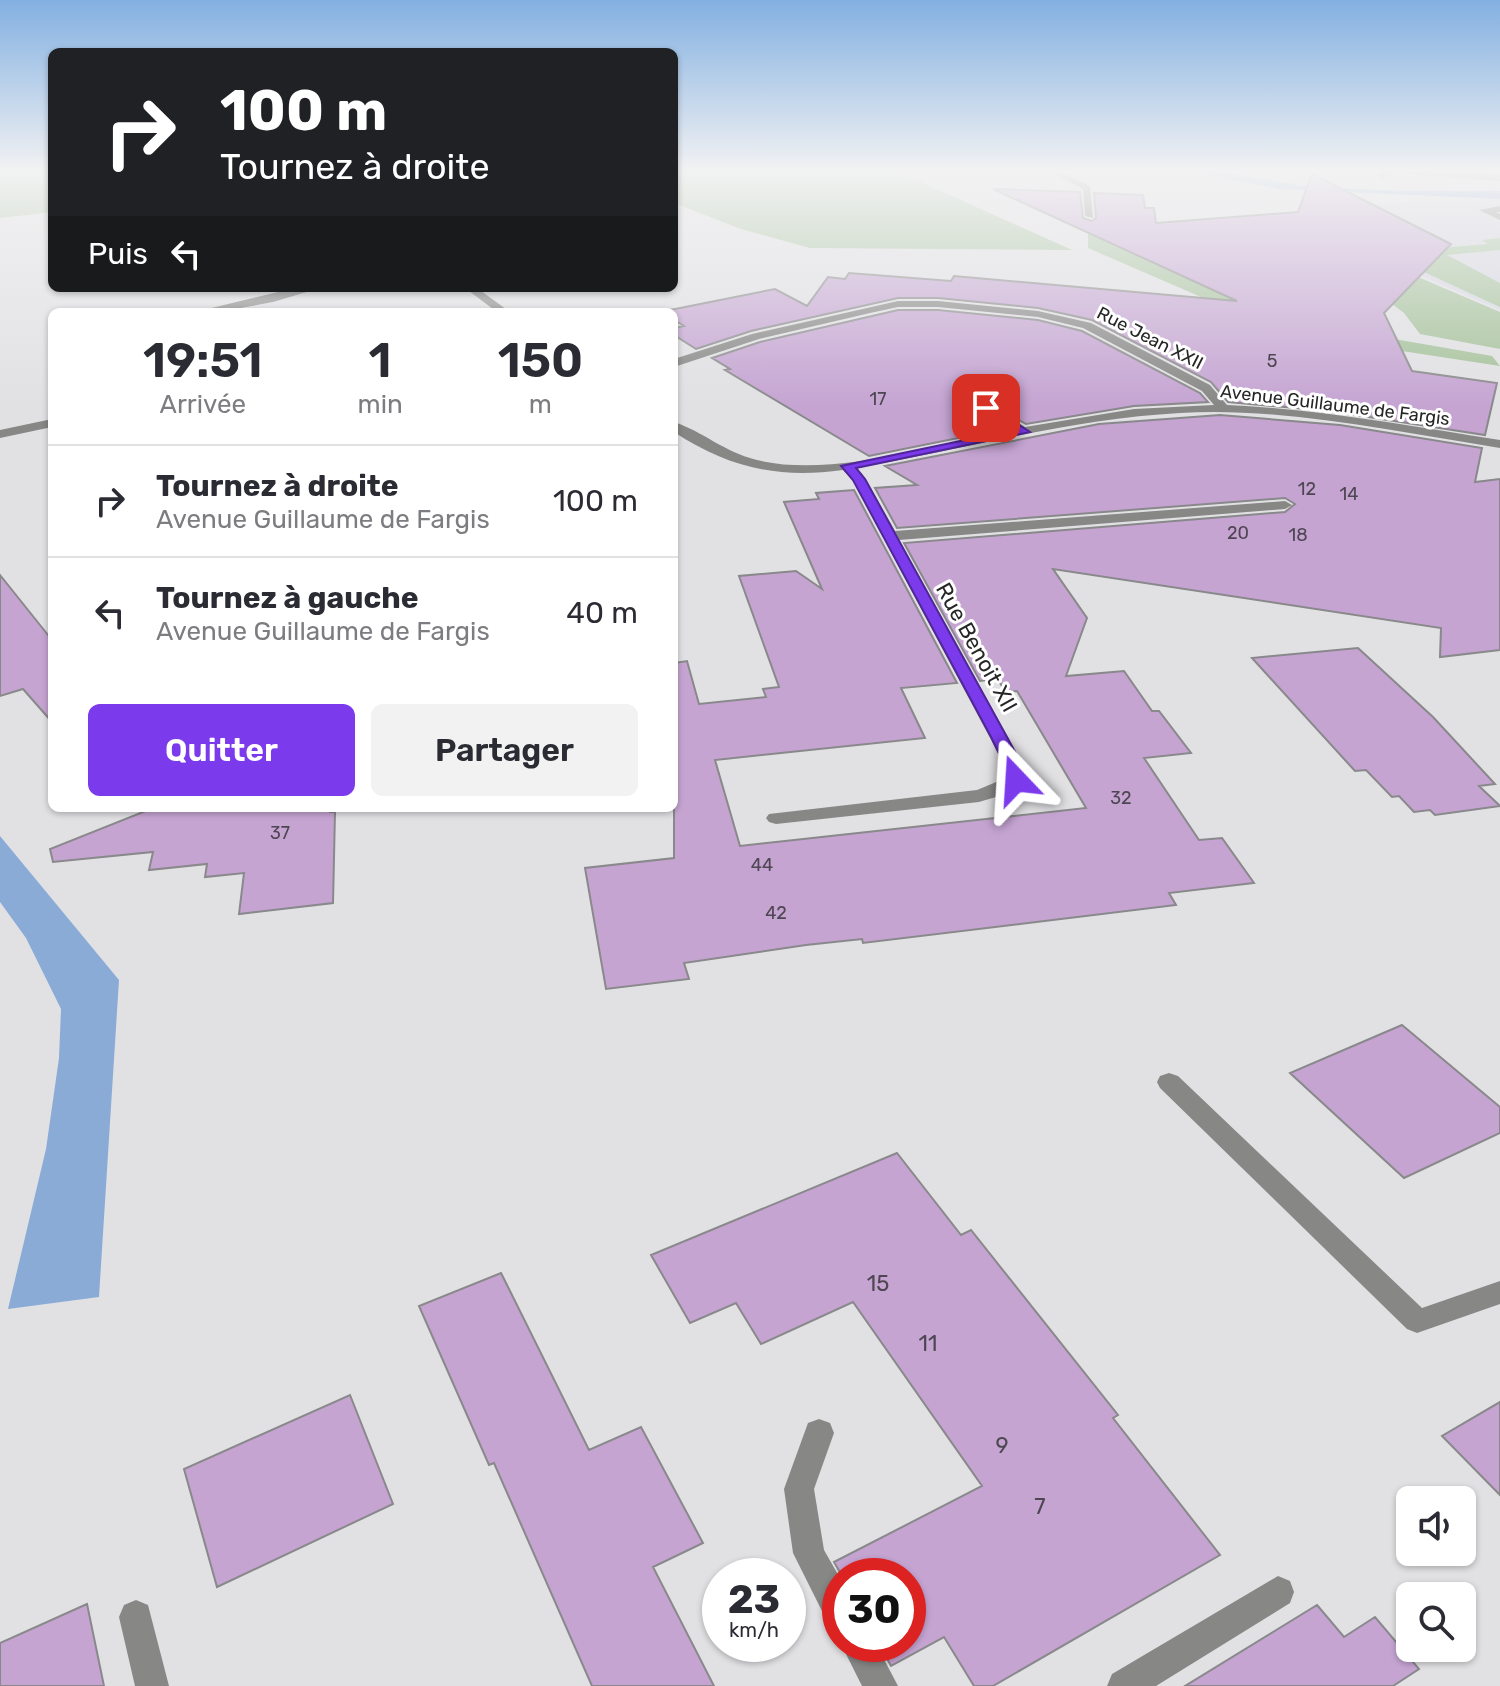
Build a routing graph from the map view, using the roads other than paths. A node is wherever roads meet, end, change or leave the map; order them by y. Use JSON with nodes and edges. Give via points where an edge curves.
{"nodes":[{"id":1,"x":293,"y":292,"type":"edge"},
{"id":2,"x":476,"y":292,"type":"edge"},
{"id":3,"x":223,"y":308,"type":"edge"},
{"id":4,"x":498,"y":308,"type":"edge"},
{"id":5,"x":678,"y":362,"type":"edge"},
{"id":6,"x":965,"y":394,"type":"dead end"},
{"id":7,"x":1224,"y":409,"type":"junction"},
{"id":8,"x":48,"y":424,"type":"edge"},
{"id":9,"x":678,"y":429,"type":"edge"},
{"id":10,"x":1024,"y":432,"type":"junction"},
{"id":11,"x":0,"y":434,"type":"edge"},
{"id":12,"x":1500,"y":444,"type":"edge"},
{"id":13,"x":847,"y":466,"type":"junction"},
{"id":14,"x":1285,"y":505,"type":"dead end"},
{"id":15,"x":888,"y":536,"type":"junction"},
{"id":16,"x":776,"y":818,"type":"dead end"},
{"id":17,"x":1169,"y":1082,"type":"dead end"},
{"id":18,"x":1500,"y":1292,"type":"edge"},
{"id":19,"x":819,"y":1433,"type":"dead end"},
{"id":20,"x":822,"y":1577,"type":"edge"},
{"id":21,"x":1278,"y":1592,"type":"dead end"},
{"id":22,"x":136,"y":1617,"type":"dead end"},
{"id":23,"x":868,"y":1662,"type":"edge"},
{"id":24,"x":152,"y":1686,"type":"edge"},
{"id":25,"x":881,"y":1686,"type":"edge"},
{"id":26,"x":1124,"y":1686,"type":"edge"}],
"edges":[{"from":1,"to":3,"type":"street"},
{"from":2,"to":4,"type":"street"},
{"from":5,"to":7,"type":"street","name":"Rue Jean XXII","via":[[756,336],[870,310],[938,304],[1038,314],[1087,325],[1206,388]]},
{"from":6,"to":10,"type":"street"},
{"from":7,"to":10,"type":"street","name":"Avenue Guillaume de Fargis","via":[[1132,413]]},
{"from":7,"to":12,"type":"street","name":"Avenue Guillaume de Fargis"},
{"from":8,"to":11,"type":"street"},
{"from":9,"to":13,"type":"street","name":"Avenue Guillaume de Fargis","via":[[705,448],[751,464],[805,471]]},
{"from":10,"to":13,"type":"street","name":"Avenue Guillaume de Fargis"},
{"from":13,"to":15,"type":"street","name":"Rue Benoit XII"},
{"from":14,"to":15,"type":"street"},
{"from":15,"to":16,"type":"street","name":"Rue Benoit XII","via":[[999,737],[1016,780],[979,796]]},
{"from":17,"to":18,"type":"street","via":[[1417,1321]]},
{"from":19,"to":20,"type":"street","via":[[799,1489],[809,1553]]},
{"from":21,"to":26,"type":"street"},
{"from":22,"to":24,"type":"street"},
{"from":23,"to":25,"type":"street"}]}
